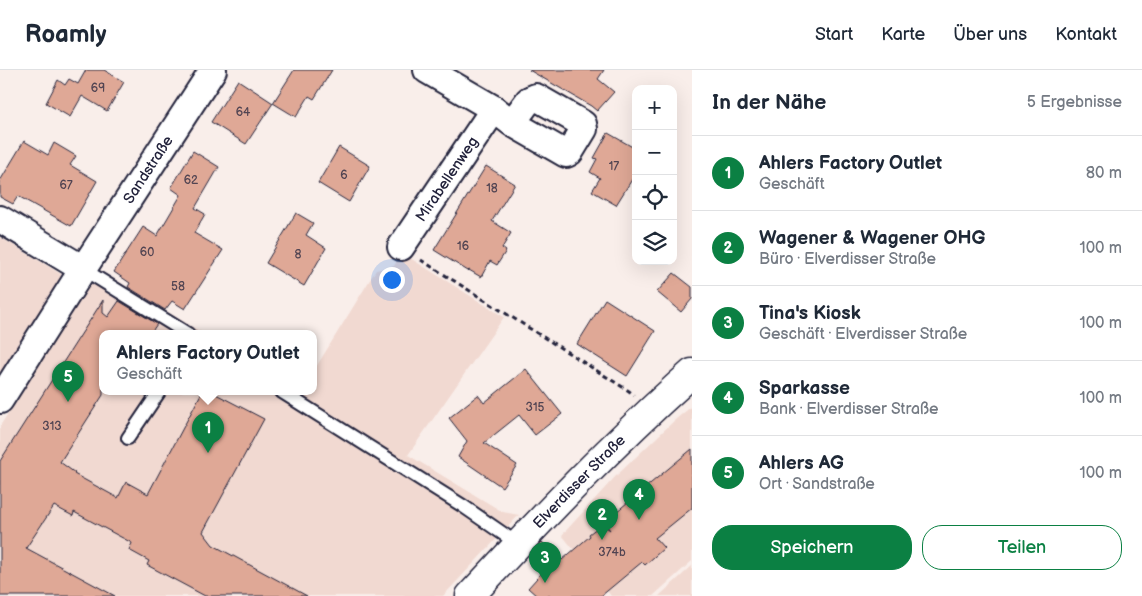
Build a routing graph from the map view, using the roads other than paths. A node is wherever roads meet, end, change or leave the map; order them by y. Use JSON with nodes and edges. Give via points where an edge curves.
{"nodes":[{"id":1,"x":213,"y":70,"type":"edge"},
{"id":2,"x":427,"y":70,"type":"edge"},
{"id":3,"x":0,"y":219,"type":"edge"},
{"id":4,"x":401,"y":247,"type":"road end"},
{"id":5,"x":83,"y":269,"type":"junction"},
{"id":6,"x":182,"y":330,"type":"edge"},
{"id":7,"x":692,"y":374,"type":"edge"},
{"id":8,"x":157,"y":395,"type":"edge"},
{"id":9,"x":287,"y":395,"type":"edge"},
{"id":10,"x":0,"y":400,"type":"edge"},
{"id":11,"x":128,"y":438,"type":"dead end"},
{"id":12,"x":518,"y":544,"type":"junction"},
{"id":13,"x":470,"y":596,"type":"edge"}],
"edges":[{"from":1,"to":5,"type":"street","name":"Sandstraße"},
{"from":2,"to":4,"type":"street","name":"Mirabellenweg","via":[[503,116]]},
{"from":3,"to":5,"type":"street"},
{"from":5,"to":6,"type":"lane"},
{"from":5,"to":10,"type":"street","name":"Sandstraße"},
{"from":7,"to":12,"type":"main road","name":"Elverdisser Straße","via":[[650,410]]},
{"from":8,"to":11,"type":"lane"},
{"from":9,"to":12,"type":"lane"},
{"from":12,"to":13,"type":"main road","name":"Elverdisser Straße"}]}
